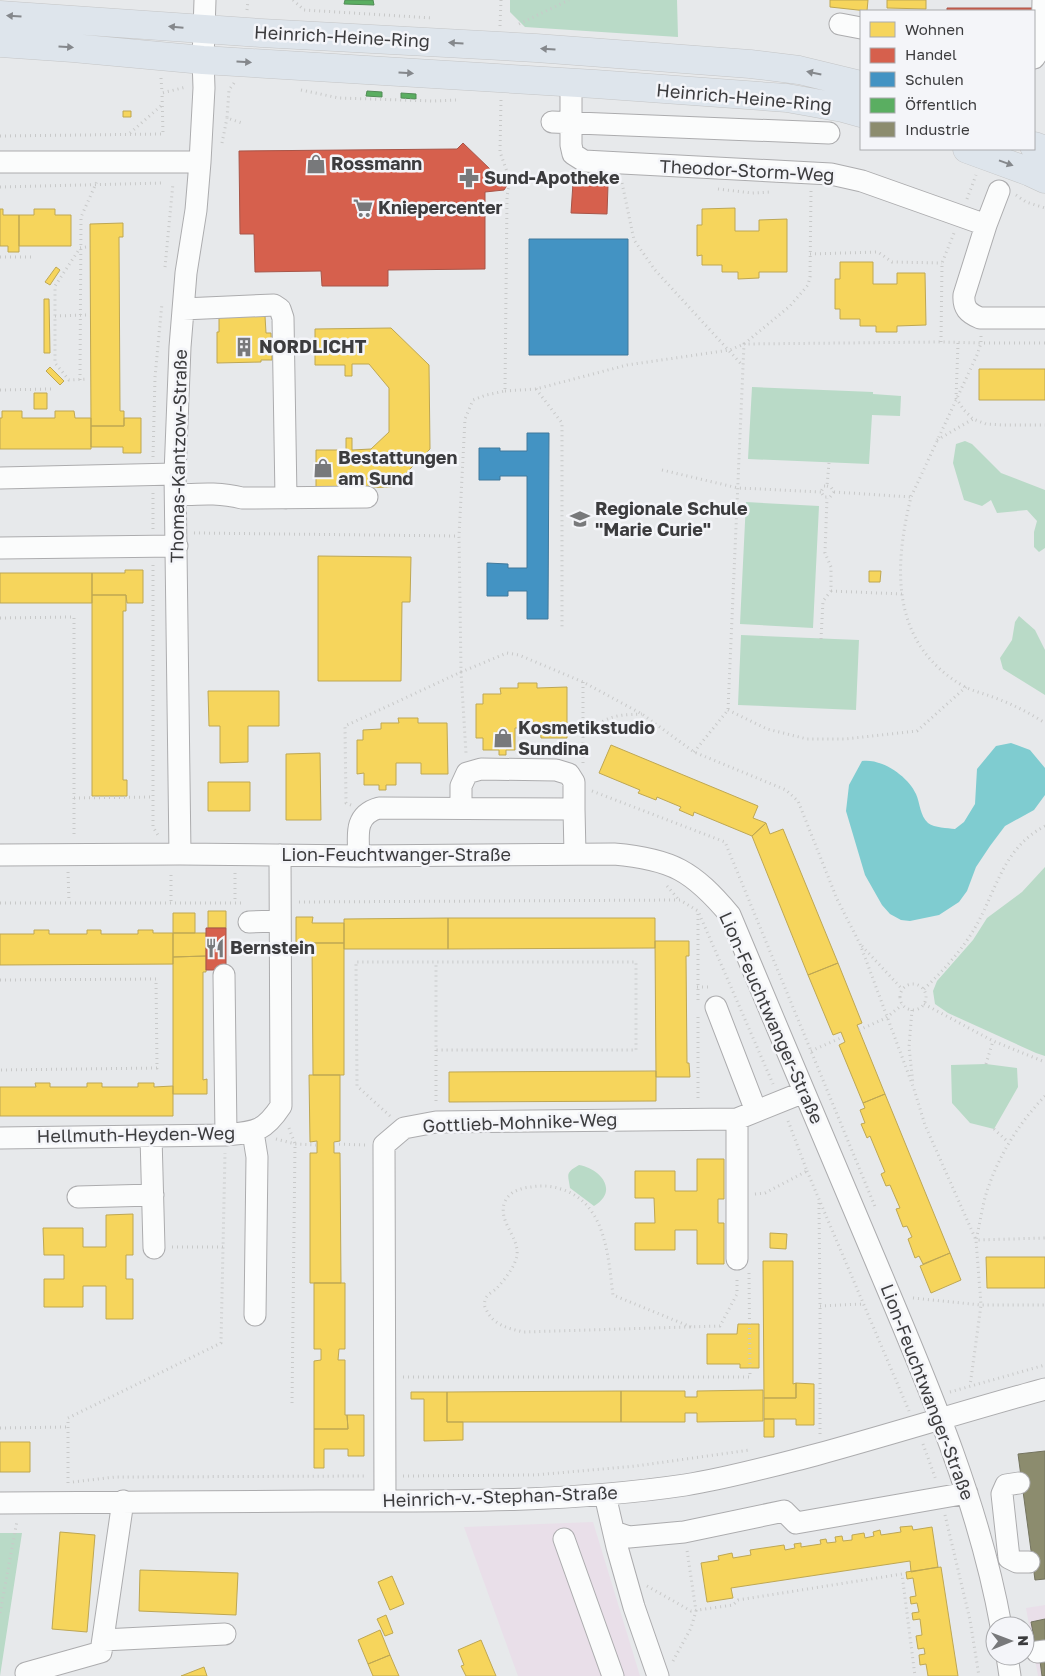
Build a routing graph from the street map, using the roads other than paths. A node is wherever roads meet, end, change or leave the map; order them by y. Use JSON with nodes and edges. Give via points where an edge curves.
{"nodes":[{"id":1,"x":205,"y":0,"type":"edge"},
{"id":2,"x":1043,"y":0,"type":"edge"},
{"id":3,"x":0,"y":15,"type":"edge"},
{"id":4,"x":840,"y":24,"type":"dead end"},
{"id":5,"x":860,"y":28,"type":"edge"},
{"id":6,"x":203,"y":29,"type":"junction"},
{"id":7,"x":0,"y":43,"type":"edge"},
{"id":8,"x":1035,"y":56,"type":"edge"},
{"id":9,"x":203,"y":60,"type":"junction"},
{"id":10,"x":684,"y":60,"type":"junction"},
{"id":11,"x":713,"y":62,"type":"junction"},
{"id":12,"x":583,"y":84,"type":"junction"},
{"id":13,"x":860,"y":85,"type":"edge"},
{"id":14,"x":860,"y":113,"type":"edge"},
{"id":15,"x":562,"y":122,"type":"junction"},
{"id":16,"x":829,"y":132,"type":"dead end"},
{"id":17,"x":970,"y":150,"type":"edge"},
{"id":18,"x":0,"y":162,"type":"edge"},
{"id":19,"x":200,"y":162,"type":"junction"},
{"id":20,"x":1045,"y":179,"type":"edge"},
{"id":21,"x":999,"y":191,"type":"dead end"},
{"id":22,"x":986,"y":225,"type":"junction"},
{"id":23,"x":183,"y":309,"type":"junction"},
{"id":24,"x":1045,"y":318,"type":"edge"},
{"id":25,"x":0,"y":478,"type":"edge"},
{"id":26,"x":176,"y":485,"type":"junction"},
{"id":27,"x":367,"y":497,"type":"dead end"},
{"id":28,"x":286,"y":498,"type":"junction"},
{"id":29,"x":176,"y":540,"type":"junction"},
{"id":30,"x":0,"y":548,"type":"edge"},
{"id":31,"x":461,"y":808,"type":"junction"},
{"id":32,"x":574,"y":809,"type":"junction"},
{"id":33,"x":175,"y":854,"type":"junction"},
{"id":34,"x":575,"y":854,"type":"junction"},
{"id":35,"x":0,"y":855,"type":"edge"},
{"id":36,"x":280,"y":855,"type":"junction"},
{"id":37,"x":359,"y":856,"type":"junction"},
{"id":38,"x":280,"y":912,"type":"junction"},
{"id":39,"x":249,"y":922,"type":"dead end"},
{"id":40,"x":224,"y":975,"type":"dead end"},
{"id":41,"x":716,"y":1007,"type":"dead end"},
{"id":42,"x":804,"y":1092,"type":"junction"},
{"id":43,"x":747,"y":1115,"type":"junction"},
{"id":44,"x":254,"y":1132,"type":"junction"},
{"id":45,"x":226,"y":1135,"type":"junction"},
{"id":46,"x":151,"y":1136,"type":"junction"},
{"id":47,"x":0,"y":1138,"type":"edge"},
{"id":48,"x":153,"y":1195,"type":"junction"},
{"id":49,"x":78,"y":1197,"type":"dead end"},
{"id":50,"x":154,"y":1248,"type":"road end"},
{"id":51,"x":743,"y":1266,"type":"road end"},
{"id":52,"x":255,"y":1315,"type":"dead end"},
{"id":53,"x":1045,"y":1389,"type":"edge"},
{"id":54,"x":940,"y":1420,"type":"junction"},
{"id":55,"x":1019,"y":1483,"type":"dead end"},
{"id":56,"x":967,"y":1493,"type":"junction"},
{"id":57,"x":605,"y":1495,"type":"junction"},
{"id":58,"x":123,"y":1501,"type":"junction"},
{"id":59,"x":385,"y":1501,"type":"junction"},
{"id":60,"x":10,"y":1503,"type":"edge"},
{"id":61,"x":614,"y":1532,"type":"junction"},
{"id":62,"x":1012,"y":1532,"type":"junction"},
{"id":63,"x":564,"y":1539,"type":"dead end"},
{"id":64,"x":986,"y":1553,"type":"junction"},
{"id":65,"x":1029,"y":1562,"type":"dead end"},
{"id":66,"x":999,"y":1616,"type":"edge"},
{"id":67,"x":225,"y":1634,"type":"dead end"},
{"id":68,"x":102,"y":1646,"type":"junction"},
{"id":69,"x":665,"y":1670,"type":"edge"},
{"id":70,"x":26,"y":1673,"type":"dead end"},
{"id":71,"x":613,"y":1676,"type":"edge"}],
"edges":[{"from":1,"to":6,"type":"street","name":"Thomas-Kantzow-Straße"},
{"from":2,"to":8,"type":"street","via":[[1042,46]]},
{"from":6,"to":3,"type":"main road","name":"Heinrich-Heine-Ring","one_way":true},
{"from":4,"to":5,"type":"street"},
{"from":6,"to":9,"type":"street","name":"Thomas-Kantzow-Straße"},
{"from":10,"to":6,"type":"main road","name":"Heinrich-Heine-Ring","one_way":true},
{"from":7,"to":9,"type":"main road","name":"Heinrich-Heine-Ring","one_way":true},
{"from":9,"to":12,"type":"main road","name":"Heinrich-Heine-Ring","one_way":true},
{"from":9,"to":19,"type":"street","name":"Thomas-Kantzow-Straße"},
{"from":10,"to":11,"type":"main road","name":"Heinrich-Heine-Ring"},
{"from":10,"to":12,"type":"main road","name":"Heinrich-Heine-Ring","via":[[646,67],[585,65],[572,69]]},
{"from":11,"to":12,"type":"main road","name":"Heinrich-Heine-Ring","via":[[714,73],[710,78],[652,76]]},
{"from":13,"to":11,"type":"main road","name":"Heinrich-Heine-Ring","one_way":true,"via":[[799,70]]},
{"from":12,"to":14,"type":"main road","name":"Heinrich-Heine-Ring","via":[[787,98]]},
{"from":12,"to":15,"type":"street","name":"Theodor-Storm-Weg"},
{"from":15,"to":16,"type":"street"},
{"from":15,"to":22,"type":"street","name":"Theodor-Storm-Weg","via":[[573,154],[584,161],[831,174],[862,181]]},
{"from":17,"to":20,"type":"main road","one_way":true},
{"from":18,"to":19,"type":"street"},
{"from":19,"to":23,"type":"street","name":"Thomas-Kantzow-Straße"},
{"from":21,"to":22,"type":"street"},
{"from":22,"to":24,"type":"street","via":[[964,295],[966,309],[980,318]]},
{"from":23,"to":26,"type":"street","name":"Thomas-Kantzow-Straße"},
{"from":23,"to":28,"type":"street","via":[[274,305],[280,309],[283,318]]},
{"from":25,"to":26,"type":"street","via":[[153,475]]},
{"from":26,"to":28,"type":"street","via":[[242,498]]},
{"from":26,"to":29,"type":"street","name":"Thomas-Kantzow-Straße"},
{"from":27,"to":28,"type":"street"},
{"from":29,"to":30,"type":"street","via":[[153,547]]},
{"from":29,"to":33,"type":"street","name":"Thomas-Kantzow-Straße"},
{"from":31,"to":32,"type":"street"},
{"from":31,"to":32,"type":"street","via":[[461,786],[467,773],[481,770],[556,770],[569,774],[574,782]]},
{"from":31,"to":37,"type":"street","via":[[379,808],[370,811],[362,818],[358,830]]},
{"from":32,"to":34,"type":"street"},
{"from":33,"to":35,"type":"street","name":"Lion-Feuchtwanger-Straße"},
{"from":33,"to":36,"type":"street","name":"Lion-Feuchtwanger-Straße"},
{"from":34,"to":37,"type":"street","name":"Lion-Feuchtwanger-Straße"},
{"from":34,"to":42,"type":"street","name":"Lion-Feuchtwanger-Straße","via":[[640,856],[671,864],[693,877],[714,896],[730,915]]},
{"from":36,"to":37,"type":"street","name":"Lion-Feuchtwanger-Straße"},
{"from":36,"to":38,"type":"street"},
{"from":38,"to":39,"type":"street"},
{"from":38,"to":44,"type":"street","name":"Hellmuth-Heyden-Weg","via":[[281,1106],[272,1120]]},
{"from":40,"to":45,"type":"street"},
{"from":41,"to":43,"type":"street"},
{"from":42,"to":43,"type":"street","name":"Gottlieb-Mohnike-Weg"},
{"from":42,"to":54,"type":"street","name":"Lion-Feuchtwanger-Straße"},
{"from":43,"to":51,"type":"street"},
{"from":43,"to":59,"type":"street","name":"Gottlieb-Mohnike-Weg","via":[[436,1122],[404,1128],[384,1145]]},
{"from":44,"to":45,"type":"street","name":"Hellmuth-Heyden-Weg"},
{"from":44,"to":52,"type":"street","via":[[257,1157]]},
{"from":45,"to":46,"type":"street","name":"Hellmuth-Heyden-Weg"},
{"from":46,"to":47,"type":"street","name":"Hellmuth-Heyden-Weg"},
{"from":46,"to":48,"type":"street"},
{"from":48,"to":49,"type":"street"},
{"from":48,"to":50,"type":"street"},
{"from":53,"to":54,"type":"street","name":"Heinrich-v.-Stephan-Straße"},
{"from":54,"to":56,"type":"street","name":"Lion-Feuchtwanger-Straße"},
{"from":54,"to":57,"type":"street","name":"Heinrich-v.-Stephan-Straße","via":[[737,1474],[687,1485]]},
{"from":55,"to":62,"type":"street","via":[[1006,1485],[1002,1494]]},
{"from":56,"to":61,"type":"street","via":[[796,1524],[784,1511],[684,1532],[629,1537]]},
{"from":56,"to":64,"type":"street","name":"Lion-Feuchtwanger-Straße"},
{"from":57,"to":59,"type":"street","name":"Heinrich-v.-Stephan-Straße"},
{"from":57,"to":61,"type":"street"},
{"from":58,"to":59,"type":"street","name":"Heinrich-v.-Stephan-Straße"},
{"from":58,"to":60,"type":"street","name":"Heinrich-v.-Stephan-Straße","via":[[68,1492]]},
{"from":58,"to":68,"type":"street"},
{"from":61,"to":69,"type":"street","via":[[634,1607]]},
{"from":62,"to":64,"type":"street"},
{"from":62,"to":65,"type":"street","via":[[1010,1558]]},
{"from":63,"to":71,"type":"street"},
{"from":64,"to":66,"type":"street","name":"Lion-Feuchtwanger-Straße"},
{"from":67,"to":68,"type":"street"},
{"from":68,"to":70,"type":"street"}]}
